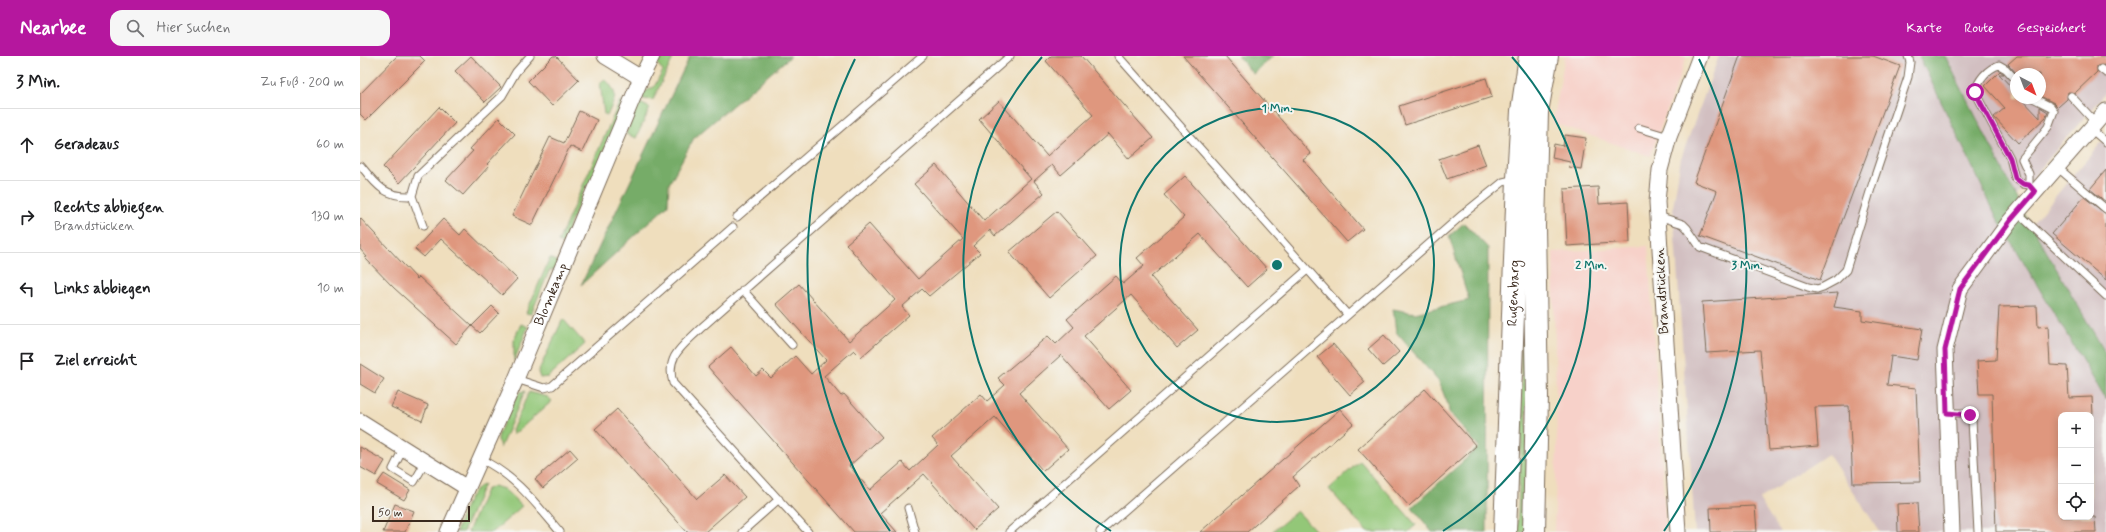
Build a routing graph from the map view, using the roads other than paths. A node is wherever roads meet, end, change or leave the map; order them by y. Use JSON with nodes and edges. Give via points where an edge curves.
{"nodes":[{"id":1,"x":530,"y":56,"type":"edge"},
{"id":2,"x":605,"y":56,"type":"edge"},
{"id":3,"x":652,"y":56,"type":"edge"},
{"id":4,"x":923,"y":56,"type":"edge"},
{"id":5,"x":1010,"y":56,"type":"edge"},
{"id":6,"x":1118,"y":56,"type":"edge"},
{"id":7,"x":1530,"y":56,"type":"edge"},
{"id":8,"x":1547,"y":56,"type":"edge"},
{"id":9,"x":1700,"y":56,"type":"edge"},
{"id":10,"x":1908,"y":56,"type":"edge"},
{"id":11,"x":2010,"y":73,"type":"edge"},
{"id":12,"x":640,"y":78,"type":"junction"},
{"id":13,"x":2071,"y":96,"type":"dead end"},
{"id":14,"x":2044,"y":104,"type":"edge"},
{"id":15,"x":2106,"y":111,"type":"edge"},
{"id":16,"x":2093,"y":126,"type":"junction"},
{"id":17,"x":1639,"y":128,"type":"dead end"},
{"id":18,"x":1669,"y":137,"type":"junction"},
{"id":19,"x":2106,"y":142,"type":"edge"},
{"id":20,"x":361,"y":166,"type":"dead end"},
{"id":21,"x":2058,"y":167,"type":"junction"},
{"id":22,"x":1518,"y":179,"type":"junction"},
{"id":23,"x":2032,"y":189,"type":"junction"},
{"id":24,"x":412,"y":196,"type":"junction"},
{"id":25,"x":2106,"y":209,"type":"edge"},
{"id":26,"x":2018,"y":213,"type":"junction"},
{"id":27,"x":1658,"y":216,"type":"junction"},
{"id":28,"x":737,"y":217,"type":"dead end"},
{"id":29,"x":423,"y":226,"type":"dead end"},
{"id":30,"x":733,"y":227,"type":"dead end"},
{"id":31,"x":1307,"y":270,"type":"junction"},
{"id":32,"x":743,"y":290,"type":"junction"},
{"id":33,"x":2106,"y":296,"type":"edge"},
{"id":34,"x":1347,"y":314,"type":"junction"},
{"id":35,"x":792,"y":345,"type":"dead end"},
{"id":36,"x":516,"y":379,"type":"junction"},
{"id":37,"x":1947,"y":413,"type":"junction"},
{"id":38,"x":360,"y":421,"type":"edge"},
{"id":39,"x":403,"y":449,"type":"junction"},
{"id":40,"x":480,"y":459,"type":"junction"},
{"id":41,"x":425,"y":463,"type":"junction"},
{"id":42,"x":467,"y":488,"type":"junction"},
{"id":43,"x":779,"y":499,"type":"junction"},
{"id":44,"x":908,"y":508,"type":"dead end"},
{"id":45,"x":448,"y":532,"type":"edge"},
{"id":46,"x":560,"y":532,"type":"edge"},
{"id":47,"x":742,"y":532,"type":"edge"},
{"id":48,"x":808,"y":532,"type":"edge"},
{"id":49,"x":915,"y":532,"type":"edge"},
{"id":50,"x":1009,"y":532,"type":"edge"},
{"id":51,"x":1100,"y":532,"type":"edge"},
{"id":52,"x":1505,"y":532,"type":"edge"},
{"id":53,"x":1534,"y":532,"type":"edge"},
{"id":54,"x":1678,"y":532,"type":"edge"},
{"id":55,"x":1952,"y":532,"type":"edge"},
{"id":56,"x":1978,"y":532,"type":"edge"}],
"edges":[{"from":1,"to":24,"type":"lane","via":[[516,72],[502,96],[418,176]]},
{"from":2,"to":12,"type":"street"},
{"from":3,"to":12,"type":"street","name":"Blomkamp"},
{"from":4,"to":28,"type":"lane"},
{"from":5,"to":32,"type":"lane"},
{"from":6,"to":31,"type":"lane"},
{"from":7,"to":22,"type":"main road","name":"Rugenbarg","via":[[1522,111]]},
{"from":8,"to":53,"type":"main road","name":"Rugenbarg","via":[[1537,112],[1534,226],[1537,396]]},
{"from":9,"to":18,"type":"street","name":"Brandstücken"},
{"from":10,"to":27,"type":"lane","via":[[1908,77],[1855,243],[1846,270],[1836,280],[1817,289],[1808,287],[1700,248],[1683,224]]},
{"from":11,"to":23,"type":"lane","via":[[1999,65],[1995,66],[1977,82],[1975,92],[2010,158],[2015,178]]},
{"from":12,"to":36,"type":"street","name":"Blomkamp"},
{"from":13,"to":16,"type":"lane"},
{"from":14,"to":23,"type":"lane","via":[[2054,111],[2048,127],[2022,159]]},
{"from":15,"to":16,"type":"street"},
{"from":16,"to":19,"type":"lane"},
{"from":16,"to":21,"type":"street"},
{"from":17,"to":18,"type":"lane"},
{"from":18,"to":27,"type":"street","name":"Brandstücken","via":[[1660,170]]},
{"from":20,"to":24,"type":"lane","via":[[379,188],[397,196]]},
{"from":21,"to":23,"type":"street"},
{"from":21,"to":25,"type":"lane"},
{"from":22,"to":34,"type":"lane","via":[[1503,182]]},
{"from":22,"to":52,"type":"main road","name":"Rugenbarg"},
{"from":23,"to":26,"type":"street"},
{"from":24,"to":29,"type":"lane"},
{"from":26,"to":33,"type":"lane"},
{"from":26,"to":37,"type":"street","via":[[1960,289],[1945,350]]},
{"from":27,"to":54,"type":"street","name":"Brandstücken"},
{"from":30,"to":36,"type":"lane","via":[[552,386],[544,388]]},
{"from":31,"to":34,"type":"lane"},
{"from":31,"to":50,"type":"lane"},
{"from":32,"to":35,"type":"lane"},
{"from":32,"to":43,"type":"lane","via":[[677,352],[671,362],[670,372],[673,383]]},
{"from":34,"to":51,"type":"lane","via":[[1301,358]]},
{"from":36,"to":40,"type":"street","name":"Blomkamp"},
{"from":37,"to":55,"type":"street"},
{"from":37,"to":56,"type":"lane","via":[[1968,413],[1972,420]]},
{"from":38,"to":39,"type":"street"},
{"from":39,"to":41,"type":"street"},
{"from":39,"to":41,"type":"lane","via":[[393,468],[414,482]]},
{"from":40,"to":42,"type":"street","name":"Blomkamp"},
{"from":40,"to":46,"type":"lane","via":[[509,477]]},
{"from":41,"to":42,"type":"street"},
{"from":42,"to":45,"type":"street","name":"Blomkamp"},
{"from":43,"to":47,"type":"lane"},
{"from":43,"to":48,"type":"lane"},
{"from":44,"to":49,"type":"lane"}]}
